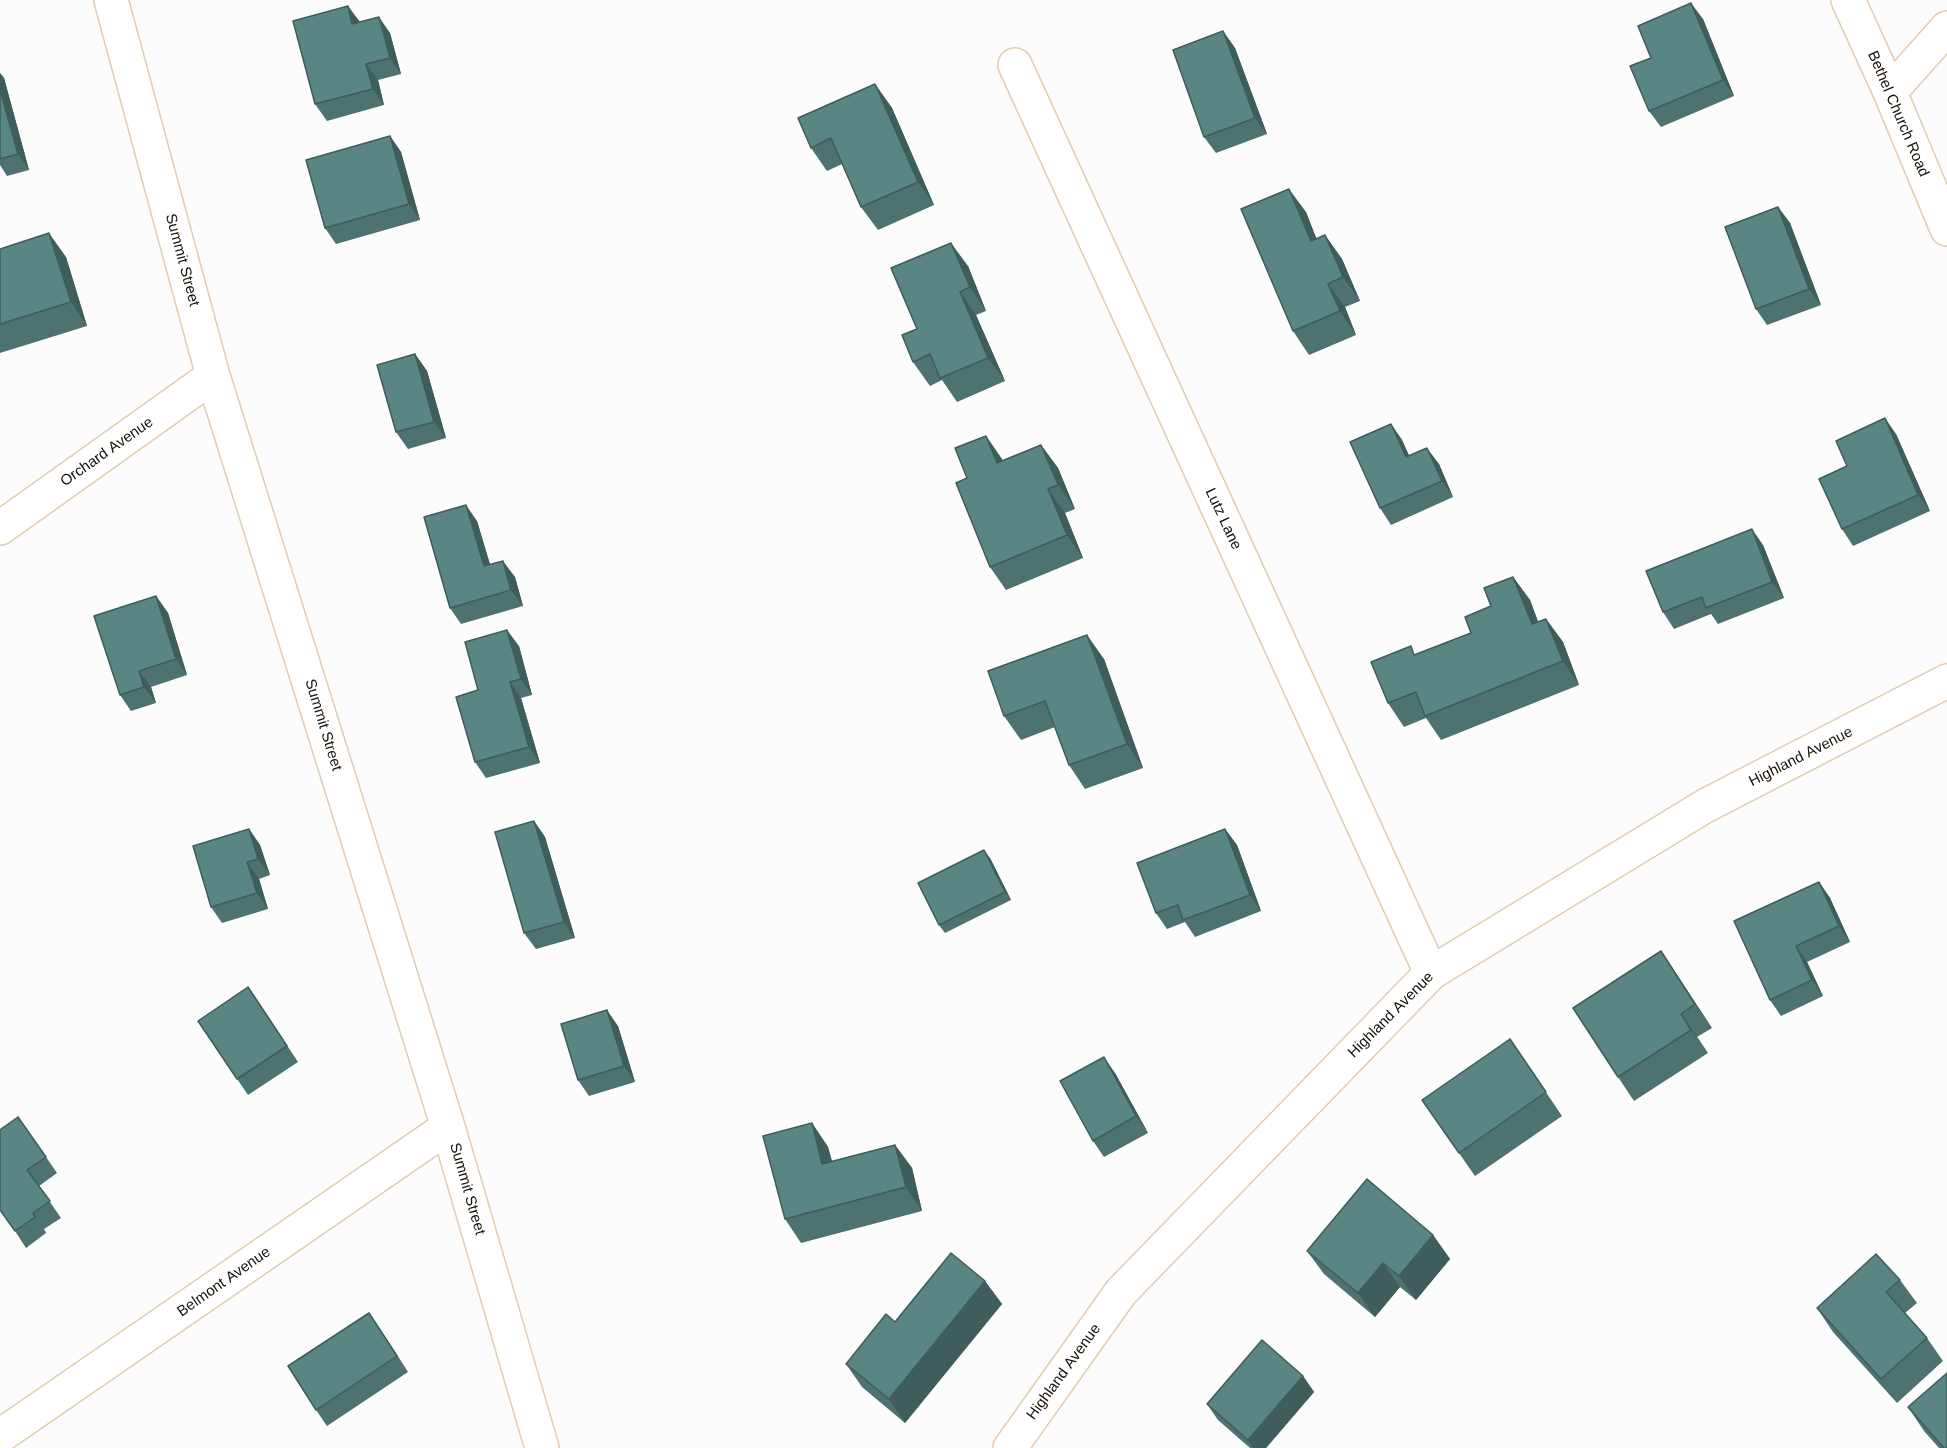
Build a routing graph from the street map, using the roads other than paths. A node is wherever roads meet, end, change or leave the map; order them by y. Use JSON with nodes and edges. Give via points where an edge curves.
{"nodes":[{"id":1,"x":111,"y":0,"type":"edge"},
{"id":2,"x":1848,"y":0,"type":"edge"},
{"id":3,"x":1947,"y":28,"type":"edge"},
{"id":4,"x":1015,"y":65,"type":"dead end"},
{"id":5,"x":1890,"y":92,"type":"junction"},
{"id":6,"x":1947,"y":229,"type":"edge"},
{"id":7,"x":213,"y":376,"type":"junction"},
{"id":8,"x":0,"y":528,"type":"edge"},
{"id":9,"x":1947,"y":681,"type":"edge"},
{"id":10,"x":1431,"y":973,"type":"junction"},
{"id":11,"x":448,"y":1127,"type":"junction"},
{"id":12,"x":0,"y":1437,"type":"edge"},
{"id":13,"x":542,"y":1448,"type":"edge"},
{"id":14,"x":1010,"y":1448,"type":"edge"}],
"edges":[{"from":1,"to":7,"type":"street","name":"Summit Street"},
{"from":2,"to":5,"type":"street","name":"Bethel Church Road"},
{"from":3,"to":5,"type":"street"},
{"from":4,"to":10,"type":"street","name":"Lutz Lane"},
{"from":5,"to":6,"type":"street","name":"Bethel Church Road"},
{"from":7,"to":8,"type":"street","name":"Orchard Avenue"},
{"from":7,"to":11,"type":"street","name":"Summit Street"},
{"from":9,"to":10,"type":"street","name":"Highland Avenue","via":[[1705,806]]},
{"from":10,"to":14,"type":"street","name":"Highland Avenue","via":[[1122,1292]]},
{"from":11,"to":12,"type":"street","name":"Belmont Avenue"},
{"from":11,"to":13,"type":"street","name":"Summit Street"}]}
